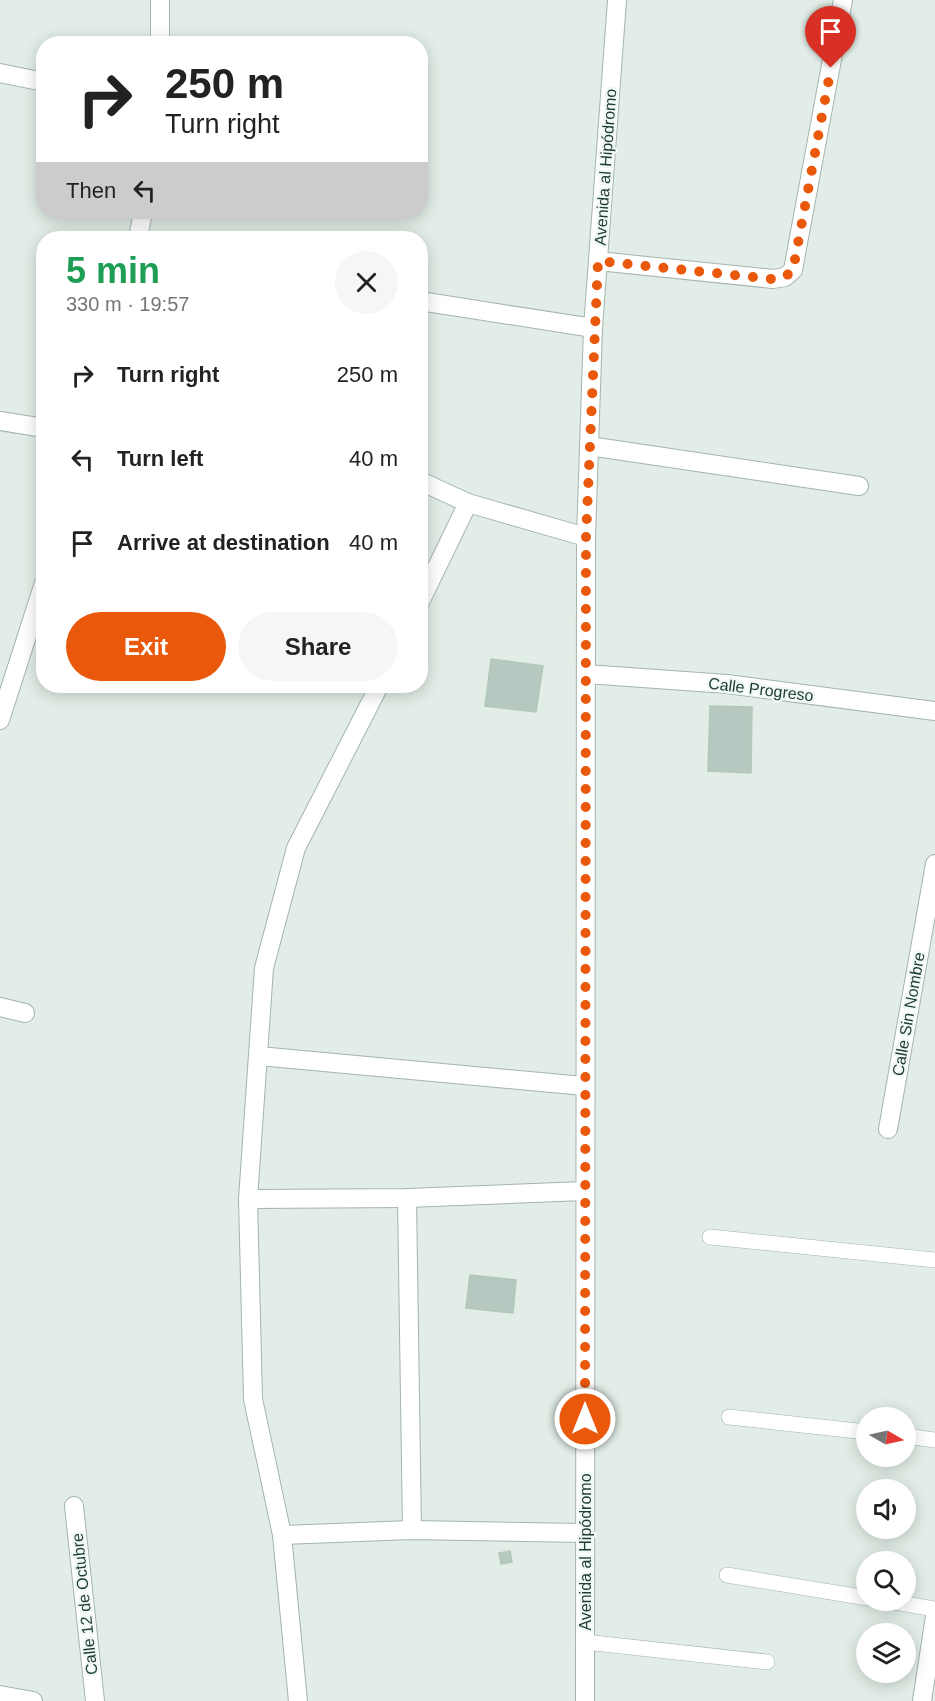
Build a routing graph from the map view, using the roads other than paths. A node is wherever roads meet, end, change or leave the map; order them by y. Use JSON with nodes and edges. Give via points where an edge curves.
{"nodes":[{"id":1,"x":160,"y":0,"type":"edge"},
{"id":2,"x":617,"y":0,"type":"edge"},
{"id":3,"x":843,"y":0,"type":"edge"},
{"id":4,"x":160,"y":36,"type":"edge"},
{"id":5,"x":0,"y":73,"type":"edge"},
{"id":6,"x":36,"y":80,"type":"edge"},
{"id":7,"x":598,"y":261,"type":"junction"},
{"id":8,"x":428,"y":302,"type":"edge"},
{"id":9,"x":593,"y":328,"type":"junction"},
{"id":10,"x":0,"y":421,"type":"edge"},
{"id":11,"x":36,"y":427,"type":"edge"},
{"id":12,"x":589,"y":446,"type":"junction"},
{"id":13,"x":428,"y":484,"type":"edge"},
{"id":14,"x":859,"y":486,"type":"dead end"},
{"id":15,"x":468,"y":503,"type":"junction"},
{"id":16,"x":586,"y":537,"type":"junction"},
{"id":17,"x":428,"y":586,"type":"edge"},
{"id":18,"x":36,"y":605,"type":"edge"},
{"id":19,"x":586,"y":674,"type":"junction"},
{"id":20,"x":375,"y":693,"type":"edge"},
{"id":21,"x":4,"y":694,"type":"edge"},
{"id":22,"x":935,"y":711,"type":"edge"},
{"id":23,"x":0,"y":720,"type":"edge"},
{"id":24,"x":935,"y":864,"type":"edge"},
{"id":25,"x":0,"y":1007,"type":"edge"},
{"id":26,"x":25,"y":1013,"type":"dead end"},
{"id":27,"x":259,"y":1056,"type":"junction"},
{"id":28,"x":584,"y":1086,"type":"junction"},
{"id":29,"x":888,"y":1129,"type":"dead end"},
{"id":30,"x":584,"y":1191,"type":"junction"},
{"id":31,"x":406,"y":1198,"type":"junction"},
{"id":32,"x":248,"y":1199,"type":"junction"},
{"id":33,"x":710,"y":1237,"type":"dead end"},
{"id":34,"x":935,"y":1260,"type":"edge"},
{"id":35,"x":729,"y":1417,"type":"dead end"},
{"id":36,"x":856,"y":1431,"type":"edge"},
{"id":37,"x":916,"y":1437,"type":"edge"},
{"id":38,"x":935,"y":1440,"type":"edge"},
{"id":39,"x":74,"y":1506,"type":"dead end"},
{"id":40,"x":412,"y":1530,"type":"junction"},
{"id":41,"x":585,"y":1533,"type":"junction"},
{"id":42,"x":282,"y":1535,"type":"junction"},
{"id":43,"x":727,"y":1575,"type":"dead end"},
{"id":44,"x":856,"y":1596,"type":"edge"},
{"id":45,"x":916,"y":1606,"type":"edge"},
{"id":46,"x":935,"y":1609,"type":"edge"},
{"id":47,"x":935,"y":1616,"type":"edge"},
{"id":48,"x":585,"y":1642,"type":"junction"},
{"id":49,"x":767,"y":1662,"type":"dead end"},
{"id":50,"x":0,"y":1695,"type":"edge"},
{"id":51,"x":33,"y":1701,"type":"edge"},
{"id":52,"x":95,"y":1701,"type":"edge"},
{"id":53,"x":298,"y":1701,"type":"edge"},
{"id":54,"x":585,"y":1701,"type":"edge"},
{"id":55,"x":922,"y":1701,"type":"edge"}],
"edges":[{"from":1,"to":4,"type":"street"},
{"from":2,"to":7,"type":"street","name":"Avenida al Hipódromo"},
{"from":3,"to":7,"type":"street","via":[[793,270],[785,277],[772,279]]},
{"from":5,"to":6,"type":"street"},
{"from":7,"to":9,"type":"street","name":"Avenida al Hipódromo"},
{"from":8,"to":9,"type":"street"},
{"from":9,"to":12,"type":"street","name":"Avenida al Hipódromo"},
{"from":10,"to":11,"type":"street"},
{"from":12,"to":14,"type":"street"},
{"from":12,"to":16,"type":"street","name":"Avenida al Hipódromo"},
{"from":13,"to":15,"type":"street"},
{"from":15,"to":16,"type":"street"},
{"from":15,"to":17,"type":"street"},
{"from":16,"to":19,"type":"street","name":"Avenida al Hipódromo"},
{"from":18,"to":21,"type":"street"},
{"from":19,"to":22,"type":"street","name":"Calle Progreso","via":[[727,684]]},
{"from":19,"to":28,"type":"street","name":"Avenida al Hipódromo"},
{"from":20,"to":27,"type":"street","via":[[296,848],[264,968]]},
{"from":21,"to":23,"type":"street"},
{"from":24,"to":29,"type":"street","name":"Calle Sin Nombre"},
{"from":25,"to":26,"type":"street"},
{"from":27,"to":28,"type":"street"},
{"from":27,"to":32,"type":"street"},
{"from":28,"to":30,"type":"street","name":"Avenida al Hipódromo"},
{"from":30,"to":31,"type":"street"},
{"from":30,"to":41,"type":"street","name":"Avenida al Hipódromo"},
{"from":31,"to":32,"type":"street"},
{"from":31,"to":40,"type":"street"},
{"from":32,"to":42,"type":"street","via":[[254,1399]]},
{"from":33,"to":34,"type":"lane"},
{"from":35,"to":36,"type":"lane"},
{"from":37,"to":38,"type":"lane"},
{"from":39,"to":52,"type":"street","name":"Calle 12 de Octubre"},
{"from":40,"to":41,"type":"street"},
{"from":40,"to":42,"type":"street"},
{"from":41,"to":48,"type":"street","name":"Avenida al Hipódromo"},
{"from":42,"to":53,"type":"street"},
{"from":43,"to":44,"type":"lane"},
{"from":45,"to":46,"type":"lane"},
{"from":47,"to":55,"type":"street"},
{"from":48,"to":49,"type":"lane"},
{"from":48,"to":54,"type":"street","name":"Avenida al Hipódromo"},
{"from":50,"to":51,"type":"street"}]}
